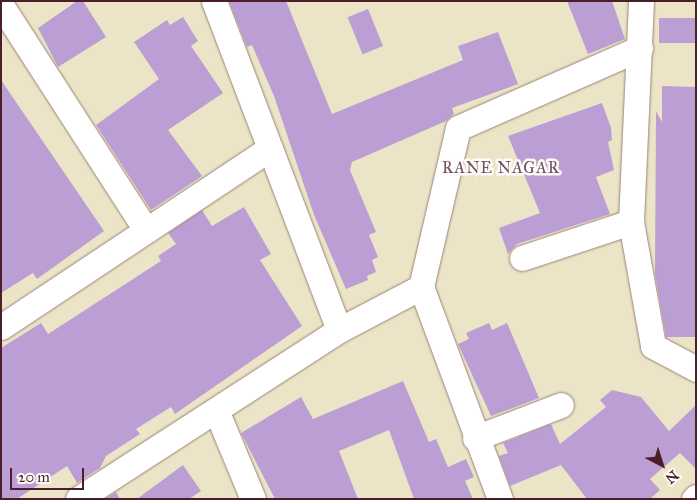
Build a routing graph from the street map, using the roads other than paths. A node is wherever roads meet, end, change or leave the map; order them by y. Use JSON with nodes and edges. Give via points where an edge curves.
{"nodes":[{"id":1,"x":214,"y":1,"type":"edge"},
{"id":2,"x":641,"y":1,"type":"edge"},
{"id":3,"x":1,"y":4,"type":"edge"},
{"id":4,"x":640,"y":48,"type":"junction"},
{"id":5,"x":270,"y":148,"type":"junction"},
{"id":6,"x":631,"y":222,"type":"junction"},
{"id":7,"x":146,"y":230,"type":"junction"},
{"id":8,"x":522,"y":258,"type":"dead end"},
{"id":9,"x":421,"y":287,"type":"junction"},
{"id":10,"x":4,"y":319,"type":"edge"},
{"id":11,"x":339,"y":330,"type":"junction"},
{"id":12,"x":696,"y":370,"type":"edge"},
{"id":13,"x":561,"y":405,"type":"dead end"},
{"id":14,"x":216,"y":410,"type":"junction"},
{"id":15,"x":476,"y":438,"type":"junction"},
{"id":16,"x":78,"y":499,"type":"edge"},
{"id":17,"x":252,"y":499,"type":"edge"},
{"id":18,"x":500,"y":499,"type":"edge"}],
"edges":[{"from":1,"to":5,"type":"street"},
{"from":2,"to":4,"type":"street"},
{"from":3,"to":7,"type":"street"},
{"from":4,"to":6,"type":"street"},
{"from":4,"to":9,"type":"street","via":[[458,128]]},
{"from":5,"to":7,"type":"street"},
{"from":5,"to":11,"type":"street"},
{"from":6,"to":8,"type":"street"},
{"from":6,"to":12,"type":"street","via":[[653,346]]},
{"from":7,"to":10,"type":"street"},
{"from":9,"to":11,"type":"street"},
{"from":9,"to":15,"type":"street"},
{"from":11,"to":14,"type":"street"},
{"from":13,"to":15,"type":"street"},
{"from":14,"to":16,"type":"street"},
{"from":14,"to":17,"type":"street"},
{"from":15,"to":18,"type":"street"}]}
